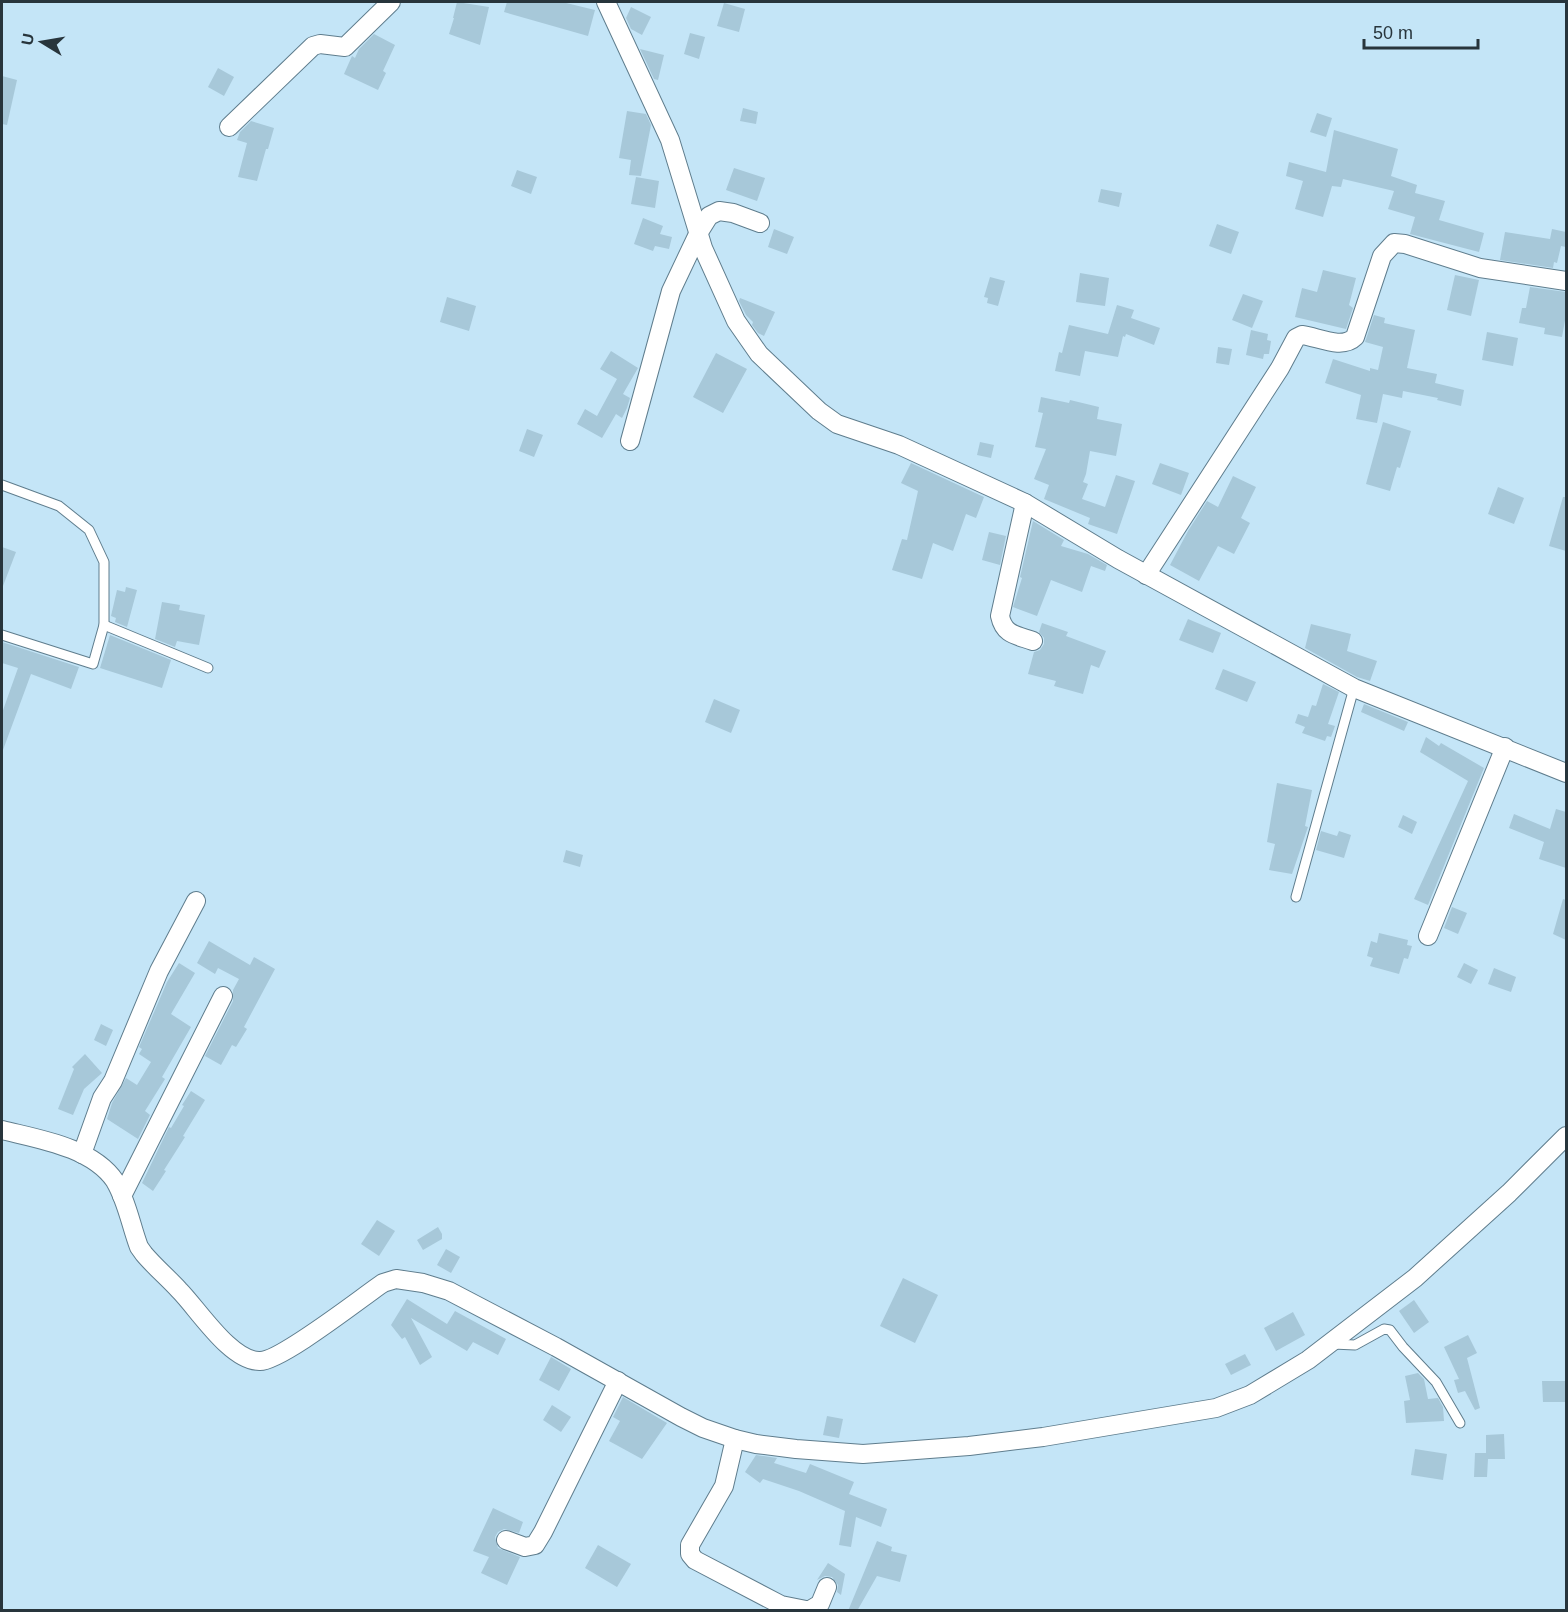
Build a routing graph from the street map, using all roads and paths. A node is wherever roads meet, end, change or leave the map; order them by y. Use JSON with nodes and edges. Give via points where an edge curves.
{"nodes":[{"id":1,"x":391,"y":2,"type":"edge"},
{"id":2,"x":606,"y":2,"type":"edge"},
{"id":3,"x":229,"y":127,"type":"dead end"},
{"id":4,"x":760,"y":222,"type":"dead end"},
{"id":5,"x":699,"y":232,"type":"junction"},
{"id":6,"x":1566,"y":281,"type":"edge"},
{"id":7,"x":630,"y":441,"type":"dead end"},
{"id":8,"x":2,"y":485,"type":"edge"},
{"id":9,"x":1025,"y":503,"type":"junction"},
{"id":10,"x":1146,"y":575,"type":"junction"},
{"id":11,"x":104,"y":625,"type":"junction"},
{"id":12,"x":2,"y":635,"type":"edge"},
{"id":13,"x":1033,"y":641,"type":"dead end"},
{"id":14,"x":208,"y":668,"type":"dead end"},
{"id":15,"x":1354,"y":688,"type":"junction"},
{"id":16,"x":1505,"y":747,"type":"junction"},
{"id":17,"x":1566,"y":773,"type":"edge"},
{"id":18,"x":1296,"y":897,"type":"dead end"},
{"id":19,"x":196,"y":901,"type":"dead end"},
{"id":20,"x":1428,"y":936,"type":"dead end"},
{"id":21,"x":223,"y":996,"type":"dead end"},
{"id":22,"x":2,"y":1130,"type":"edge"},
{"id":23,"x":1566,"y":1136,"type":"edge"},
{"id":24,"x":81,"y":1154,"type":"junction"},
{"id":25,"x":122,"y":1196,"type":"junction"},
{"id":26,"x":1330,"y":1344,"type":"junction"},
{"id":27,"x":618,"y":1381,"type":"junction"},
{"id":28,"x":1460,"y":1423,"type":"dead end"},
{"id":29,"x":735,"y":1439,"type":"junction"},
{"id":30,"x":506,"y":1540,"type":"dead end"},
{"id":31,"x":827,"y":1587,"type":"dead end"},
{"id":32,"x":806,"y":1611,"type":"edge"},
{"id":33,"x":810,"y":1611,"type":"edge"}],
"edges":[{"from":1,"to":3,"type":"street","via":[[345,47],[313,46]]},
{"from":2,"to":5,"type":"street","via":[[670,140]]},
{"from":4,"to":5,"type":"street","via":[[719,211],[709,216]]},
{"from":5,"to":7,"type":"street","via":[[671,291]]},
{"from":5,"to":9,"type":"street","via":[[736,321],[759,354],[819,411],[837,424],[899,445]]},
{"from":6,"to":10,"type":"street","via":[[1480,268],[1394,243],[1382,256],[1355,337],[1347,343],[1302,335],[1296,338]]},
{"from":8,"to":11,"type":"lane","via":[[59,506],[88,530],[104,562]]},
{"from":9,"to":10,"type":"street"},
{"from":9,"to":13,"type":"street","via":[[1000,616],[1002,627]]},
{"from":10,"to":15,"type":"street"},
{"from":11,"to":12,"type":"lane","via":[[93,664]]},
{"from":11,"to":14,"type":"lane"},
{"from":15,"to":16,"type":"street"},
{"from":15,"to":18,"type":"lane"},
{"from":16,"to":17,"type":"street"},
{"from":16,"to":20,"type":"street"},
{"from":19,"to":24,"type":"street","via":[[159,971]]},
{"from":21,"to":25,"type":"street"},
{"from":22,"to":24,"type":"street"},
{"from":23,"to":26,"type":"street","via":[[1415,1278]]},
{"from":24,"to":25,"type":"street","via":[[111,1176]]},
{"from":25,"to":27,"type":"street","via":[[144,1254],[230,1347],[250,1359],[274,1357],[383,1282],[396,1280],[449,1291]]},
{"from":26,"to":28,"type":"lane","via":[[1355,1345],[1384,1329],[1390,1330],[1436,1383]]},
{"from":26,"to":29,"type":"street","via":[[1274,1382],[1235,1402],[1138,1422],[969,1446],[863,1454]]},
{"from":27,"to":29,"type":"street","via":[[703,1428]]},
{"from":27,"to":30,"type":"street","via":[[535,1545],[525,1547]]},
{"from":29,"to":32,"type":"street","via":[[724,1486],[690,1545],[690,1554],[781,1605]]},
{"from":31,"to":33,"type":"street","via":[[820,1604]]}]}
